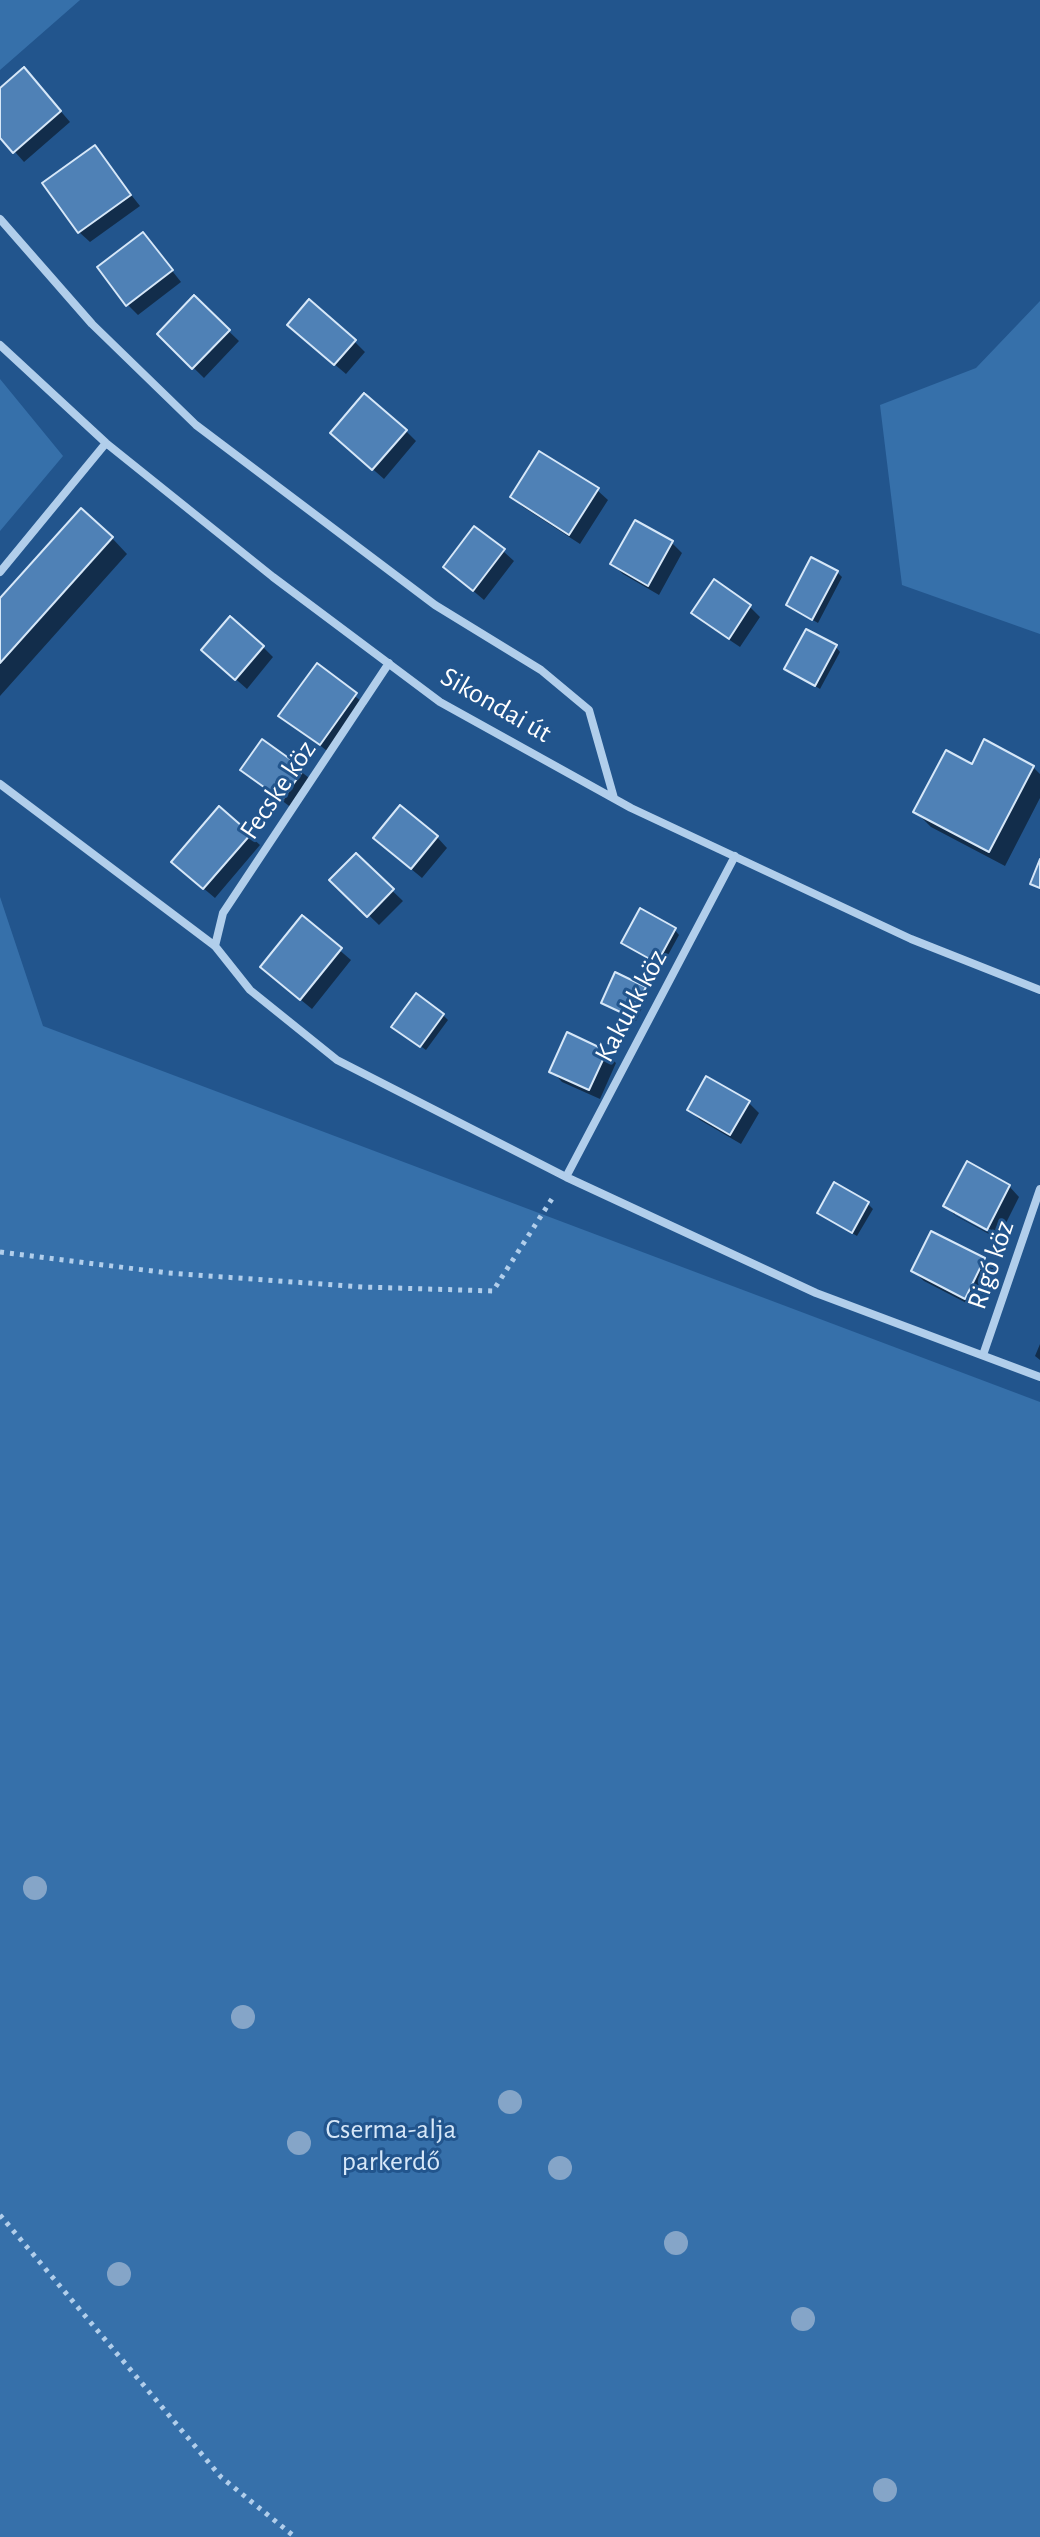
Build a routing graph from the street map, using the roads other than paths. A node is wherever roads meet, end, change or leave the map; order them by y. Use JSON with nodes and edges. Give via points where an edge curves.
{"nodes":[{"id":1,"x":0,"y":219,"type":"edge"},
{"id":2,"x":0,"y":345,"type":"edge"},
{"id":3,"x":106,"y":443,"type":"junction"},
{"id":4,"x":0,"y":572,"type":"edge"},
{"id":5,"x":389,"y":663,"type":"junction"},
{"id":6,"x":0,"y":784,"type":"edge"},
{"id":7,"x":614,"y":798,"type":"junction"},
{"id":8,"x":735,"y":856,"type":"junction"},
{"id":9,"x":215,"y":946,"type":"junction"},
{"id":10,"x":1040,"y":990,"type":"edge"},
{"id":11,"x":566,"y":1177,"type":"junction"},
{"id":12,"x":1040,"y":1189,"type":"edge"},
{"id":13,"x":983,"y":1355,"type":"junction"},
{"id":14,"x":1040,"y":1377,"type":"edge"}],
"edges":[{"from":1,"to":7,"type":"street","via":[[92,324],[196,425],[435,605],[541,670],[589,710]]},
{"from":2,"to":3,"type":"street","name":"Sikondai út"},
{"from":3,"to":4,"type":"street"},
{"from":3,"to":5,"type":"street","name":"Sikondai út"},
{"from":5,"to":7,"type":"street","name":"Sikondai út","via":[[440,702]]},
{"from":5,"to":9,"type":"street","name":"Fecske köz","via":[[223,913]]},
{"from":6,"to":9,"type":"street"},
{"from":7,"to":8,"type":"street","name":"Sikondai út"},
{"from":8,"to":10,"type":"street","name":"Sikondai út","via":[[911,939]]},
{"from":8,"to":11,"type":"street","name":"Kakukk köz"},
{"from":9,"to":11,"type":"street","via":[[250,990],[337,1060]]},
{"from":11,"to":13,"type":"street","via":[[816,1293]]},
{"from":12,"to":13,"type":"street","name":"Rigó köz"},
{"from":13,"to":14,"type":"street"}]}
